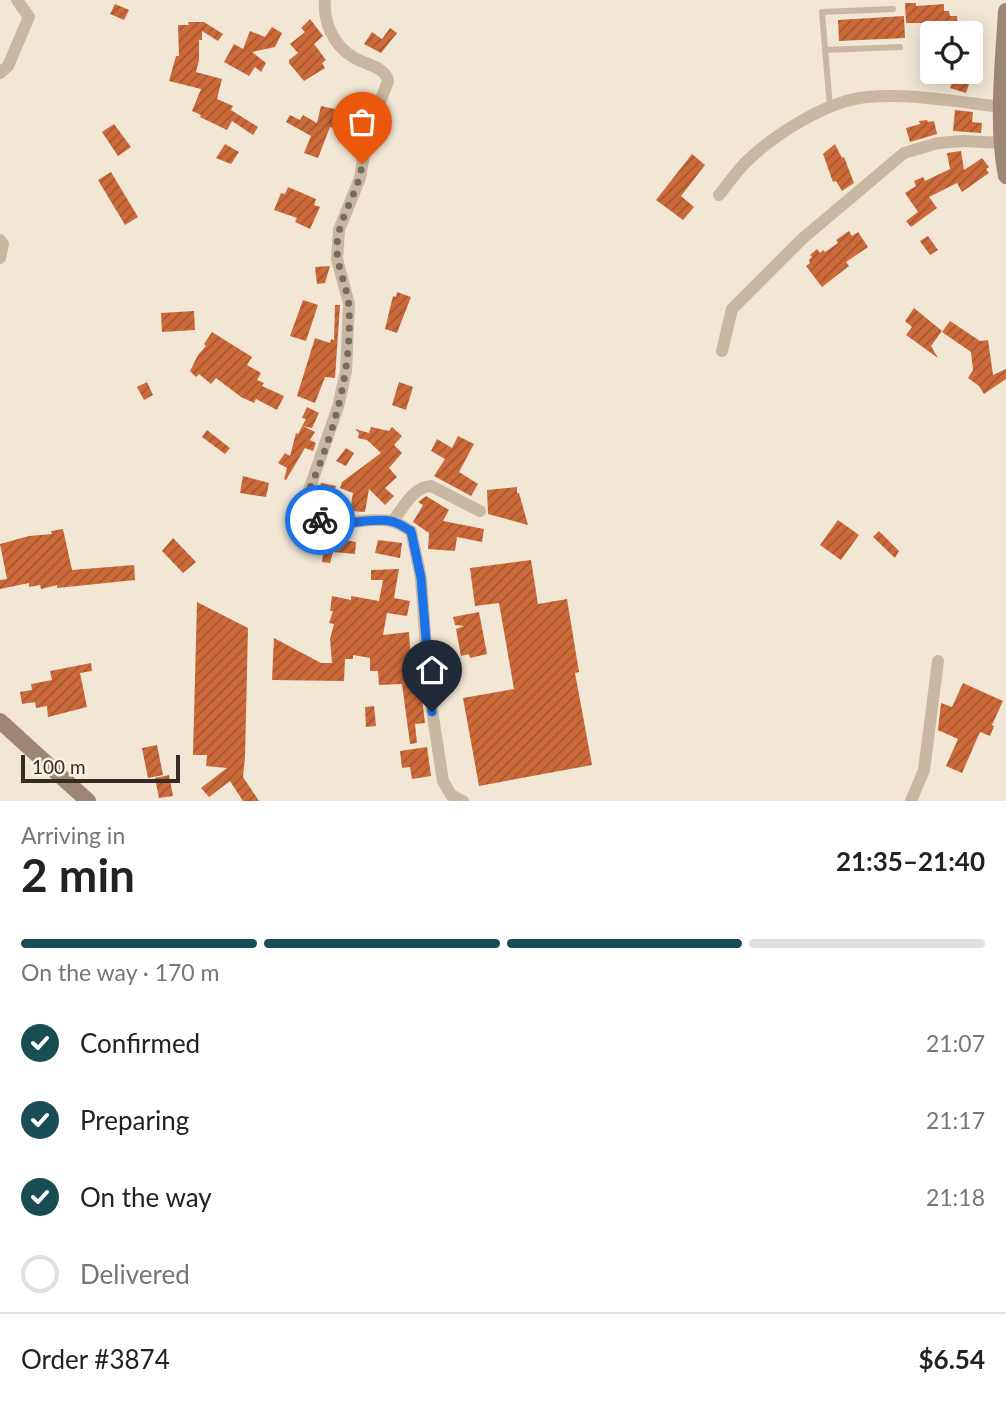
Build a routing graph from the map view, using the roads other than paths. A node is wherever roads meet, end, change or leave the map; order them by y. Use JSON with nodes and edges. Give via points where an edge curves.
{"nodes":[{"id":1,"x":17,"y":0,"type":"edge"},
{"id":2,"x":325,"y":0,"type":"edge"},
{"id":3,"x":893,"y":9,"type":"dead end"},
{"id":4,"x":1006,"y":10,"type":"edge"},
{"id":5,"x":900,"y":47,"type":"dead end"},
{"id":6,"x":825,"y":50,"type":"junction"},
{"id":7,"x":0,"y":73,"type":"edge"},
{"id":8,"x":830,"y":107,"type":"junction"},
{"id":9,"x":1002,"y":107,"type":"junction"},
{"id":10,"x":1003,"y":143,"type":"junction"},
{"id":11,"x":1005,"y":167,"type":"edge"},
{"id":12,"x":719,"y":195,"type":"dead end"},
{"id":13,"x":0,"y":240,"type":"edge"},
{"id":14,"x":0,"y":258,"type":"edge"},
{"id":15,"x":722,"y":351,"type":"dead end"},
{"id":16,"x":480,"y":511,"type":"dead end"},
{"id":17,"x":393,"y":521,"type":"junction"},
{"id":18,"x":938,"y":661,"type":"dead end"},
{"id":19,"x":0,"y":721,"type":"edge"},
{"id":20,"x":88,"y":801,"type":"edge"},
{"id":21,"x":463,"y":801,"type":"edge"},
{"id":22,"x":911,"y":801,"type":"edge"}],
"edges":[{"from":1,"to":7,"type":"street","via":[[29,17],[8,66]]},
{"from":2,"to":17,"type":"street","via":[[328,28],[341,47],[383,71],[388,81],[367,136],[360,178],[338,230],[337,259],[349,304],[346,371],[307,502],[312,513],[328,523]]},
{"from":3,"to":6,"type":"lane","via":[[822,12]]},
{"from":4,"to":9,"type":"street"},
{"from":5,"to":6,"type":"lane"},
{"from":6,"to":8,"type":"lane"},
{"from":8,"to":9,"type":"street","via":[[850,99],[891,96]]},
{"from":8,"to":12,"type":"street","via":[[771,140]]},
{"from":9,"to":10,"type":"street"},
{"from":10,"to":11,"type":"street"},
{"from":10,"to":15,"type":"street","via":[[938,143],[904,153],[813,228],[732,309]]},
{"from":13,"to":14,"type":"street"},
{"from":16,"to":17,"type":"street","via":[[431,486],[416,491]]},
{"from":17,"to":21,"type":"street","via":[[411,531],[414,540],[443,781],[451,795]]},
{"from":18,"to":22,"type":"street","via":[[924,769]]},
{"from":19,"to":20,"type":"street"}]}
